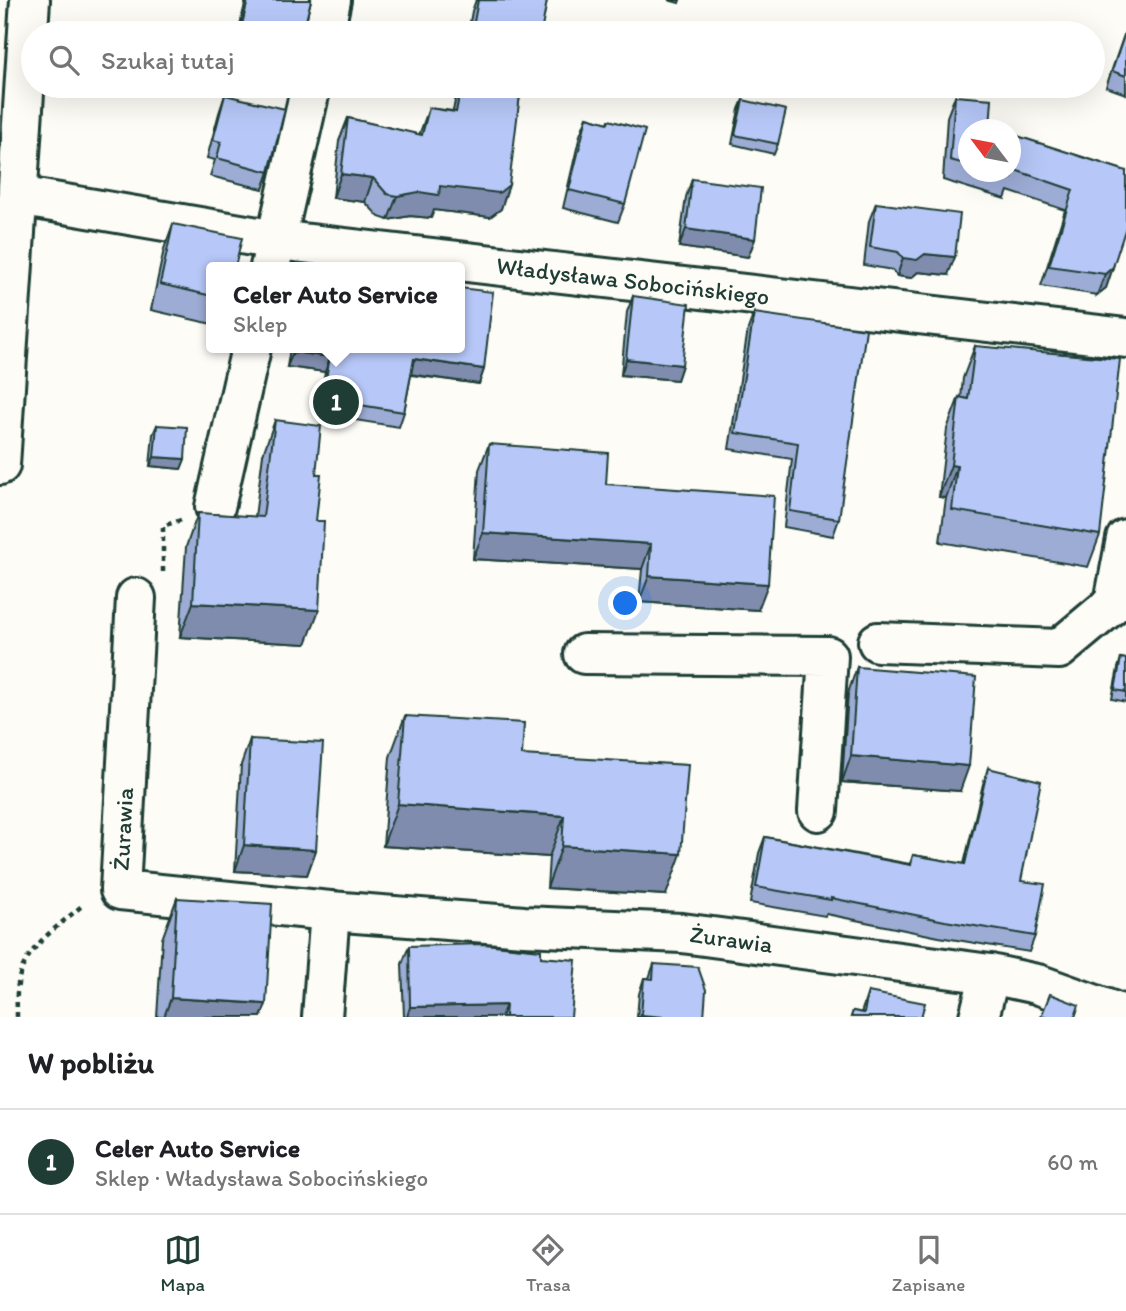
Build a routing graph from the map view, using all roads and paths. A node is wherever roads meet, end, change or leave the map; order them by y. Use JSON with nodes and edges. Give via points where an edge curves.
{"nodes":[{"id":1,"x":30,"y":0,"type":"edge"},
{"id":2,"x":331,"y":0,"type":"edge"},
{"id":3,"x":29,"y":21,"type":"edge"},
{"id":4,"x":327,"y":21,"type":"edge"},
{"id":5,"x":24,"y":98,"type":"edge"},
{"id":6,"x":309,"y":98,"type":"edge"},
{"id":7,"x":18,"y":196,"type":"junction"},
{"id":8,"x":273,"y":254,"type":"edge"},
{"id":9,"x":354,"y":262,"type":"edge"},
{"id":10,"x":465,"y":273,"type":"edge"},
{"id":11,"x":1126,"y":338,"type":"edge"},
{"id":12,"x":250,"y":353,"type":"edge"},
{"id":13,"x":0,"y":465,"type":"edge"},
{"id":14,"x":215,"y":507,"type":"joint"},
{"id":15,"x":1126,"y":539,"type":"edge"},
{"id":16,"x":136,"y":598,"type":"joint"},
{"id":17,"x":878,"y":642,"type":"dead end"},
{"id":18,"x":584,"y":654,"type":"dead end"},
{"id":19,"x":818,"y":810,"type":"dead end"},
{"id":20,"x":91,"y":898,"type":"dead end"},
{"id":21,"x":330,"y":911,"type":"junction"},
{"id":22,"x":990,"y":974,"type":"junction"},
{"id":23,"x":1126,"y":1016,"type":"edge"},
{"id":24,"x":17,"y":1017,"type":"edge"},
{"id":25,"x":322,"y":1017,"type":"edge"},
{"id":26,"x":979,"y":1017,"type":"edge"}],
"edges":[{"from":1,"to":3,"type":"street"},
{"from":2,"to":4,"type":"street"},
{"from":5,"to":7,"type":"street"},
{"from":6,"to":8,"type":"street"},
{"from":7,"to":8,"type":"street","name":"Władysława Sobocińskiego"},
{"from":7,"to":13,"type":"street"},
{"from":8,"to":9,"type":"street","name":"Władysława Sobocińskiego"},
{"from":10,"to":11,"type":"street","name":"Władysława Sobocińskiego"},
{"from":12,"to":14,"type":"street"},
{"from":14,"to":16,"type":"path","via":[[163,526],[163,586]]},
{"from":15,"to":17,"type":"street","via":[[1114,603],[1059,649]]},
{"from":16,"to":21,"type":"street","name":"Żurawia","via":[[120,890]]},
{"from":18,"to":19,"type":"street","via":[[828,656]]},
{"from":20,"to":24,"type":"path","via":[[38,945],[26,962],[18,981]]},
{"from":21,"to":22,"type":"street","name":"Żurawia","via":[[682,933]]},
{"from":21,"to":25,"type":"street"},
{"from":22,"to":23,"type":"street","name":"Żurawia","via":[[1037,984]]},
{"from":22,"to":26,"type":"street"}]}
